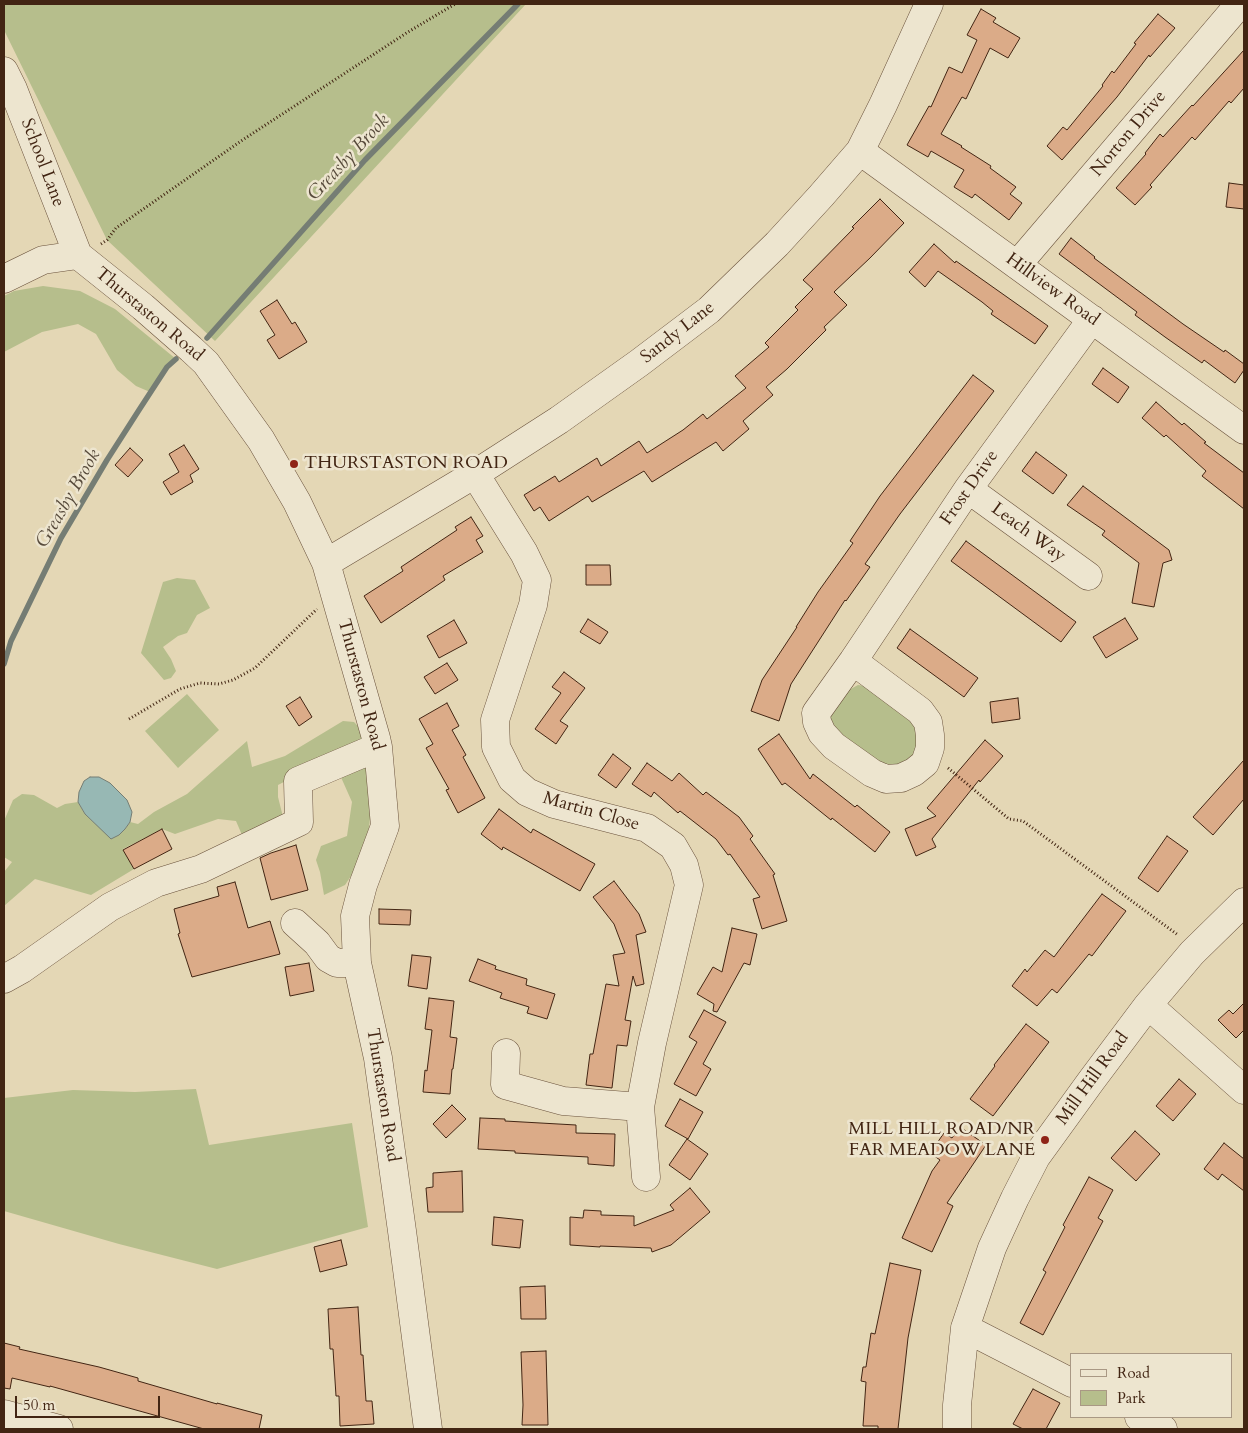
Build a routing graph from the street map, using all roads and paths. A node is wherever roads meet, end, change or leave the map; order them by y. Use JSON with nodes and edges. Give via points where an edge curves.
{"nodes":[{"id":1,"x":456,"y":4,"type":"edge"},
{"id":2,"x":929,"y":4,"type":"edge"},
{"id":3,"x":1242,"y":4,"type":"edge"},
{"id":4,"x":4,"y":71,"type":"edge"},
{"id":5,"x":860,"y":151,"type":"junction"},
{"id":6,"x":78,"y":256,"type":"junction"},
{"id":7,"x":1017,"y":264,"type":"junction"},
{"id":8,"x":4,"y":279,"type":"edge"},
{"id":9,"x":1092,"y":319,"type":"junction"},
{"id":10,"x":1244,"y":430,"type":"edge"},
{"id":11,"x":475,"y":474,"type":"junction"},
{"id":12,"x":968,"y":489,"type":"junction"},
{"id":13,"x":326,"y":564,"type":"junction"},
{"id":14,"x":1088,"y":576,"type":"dead end"},
{"id":15,"x":334,"y":591,"type":"junction"},
{"id":16,"x":853,"y":661,"type":"junction"},
{"id":17,"x":129,"y":719,"type":"dead end"},
{"id":18,"x":378,"y":747,"type":"junction"},
{"id":19,"x":929,"y":752,"type":"junction"},
{"id":20,"x":1244,"y":902,"type":"edge"},
{"id":21,"x":294,"y":922,"type":"dead end"},
{"id":22,"x":1197,"y":948,"type":"junction"},
{"id":23,"x":357,"y":963,"type":"junction"},
{"id":24,"x":4,"y":979,"type":"edge"},
{"id":25,"x":1148,"y":1005,"type":"junction"},
{"id":26,"x":506,"y":1052,"type":"dead end"},
{"id":27,"x":1244,"y":1090,"type":"edge"},
{"id":28,"x":640,"y":1107,"type":"junction"},
{"id":29,"x":646,"y":1178,"type":"dead end"},
{"id":30,"x":965,"y":1328,"type":"junction"},
{"id":31,"x":1070,"y":1381,"type":"edge"},
{"id":32,"x":4,"y":1414,"type":"edge"},
{"id":33,"x":1141,"y":1418,"type":"edge"},
{"id":34,"x":59,"y":1429,"type":"edge"},
{"id":35,"x":428,"y":1429,"type":"edge"},
{"id":36,"x":957,"y":1429,"type":"edge"},
{"id":37,"x":1163,"y":1429,"type":"edge"}],
"edges":[{"from":1,"to":6,"type":"path","via":[[241,141],[116,228],[107,240]]},
{"from":2,"to":5,"type":"street","name":"Sandy Lane"},
{"from":3,"to":7,"type":"street","name":"Norton Drive"},
{"from":4,"to":6,"type":"street","name":"School Lane"},
{"from":5,"to":7,"type":"street","name":"Hillview Road"},
{"from":5,"to":11,"type":"street","name":"Sandy Lane","via":[[777,244],[709,310],[567,414]]},
{"from":6,"to":8,"type":"street","name":"Thurstaston Road","via":[[43,260]]},
{"from":6,"to":13,"type":"street","name":"Thurstaston Road","via":[[143,307],[206,363],[260,440],[296,502]]},
{"from":7,"to":9,"type":"street","name":"Hillview Road"},
{"from":9,"to":10,"type":"street","name":"Hillview Road"},
{"from":9,"to":12,"type":"street","name":"Frost Drive"},
{"from":11,"to":13,"type":"street","name":"Sandy Lane"},
{"from":11,"to":28,"type":"street","name":"Martin Close","via":[[537,580],[533,605],[495,720],[496,748],[512,779],[527,792],[554,804],[647,828],[673,846],[684,864],[689,885]]},
{"from":12,"to":14,"type":"street","name":"Leach Way"},
{"from":12,"to":16,"type":"street","name":"Frost Drive"},
{"from":13,"to":15,"type":"street","name":"Thurstaston Road"},
{"from":15,"to":17,"type":"path","via":[[255,668],[219,684],[180,689]]},
{"from":15,"to":18,"type":"street","name":"Thurstaston Road"},
{"from":16,"to":19,"type":"street","via":[[920,711],[928,722]]},
{"from":16,"to":19,"type":"street","name":"Frost Drive","via":[[816,713],[822,733],[834,746],[886,779],[901,778],[914,772],[925,762]]},
{"from":18,"to":23,"type":"street","name":"Thurstaston Road","via":[[385,826],[355,916]]},
{"from":18,"to":24,"type":"street","via":[[298,781],[299,822],[201,869],[156,883],[110,907]]},
{"from":19,"to":22,"type":"path","via":[[1009,819],[1022,821]]},
{"from":20,"to":22,"type":"street","name":"Mill Hill Road"},
{"from":21,"to":23,"type":"street","via":[[328,958]]},
{"from":22,"to":25,"type":"street","name":"Mill Hill Road"},
{"from":23,"to":35,"type":"street","name":"Thurstaston Road","via":[[378,1058]]},
{"from":25,"to":27,"type":"street"},
{"from":25,"to":30,"type":"street","name":"Mill Hill Road","via":[[1036,1157],[992,1248]]},
{"from":26,"to":28,"type":"street","via":[[505,1085],[563,1101]]},
{"from":28,"to":29,"type":"street","name":"Martin Close"},
{"from":30,"to":31,"type":"street"},
{"from":30,"to":36,"type":"street","name":"Mill Hill Road"},
{"from":32,"to":34,"type":"street"},
{"from":33,"to":37,"type":"street"}]}
